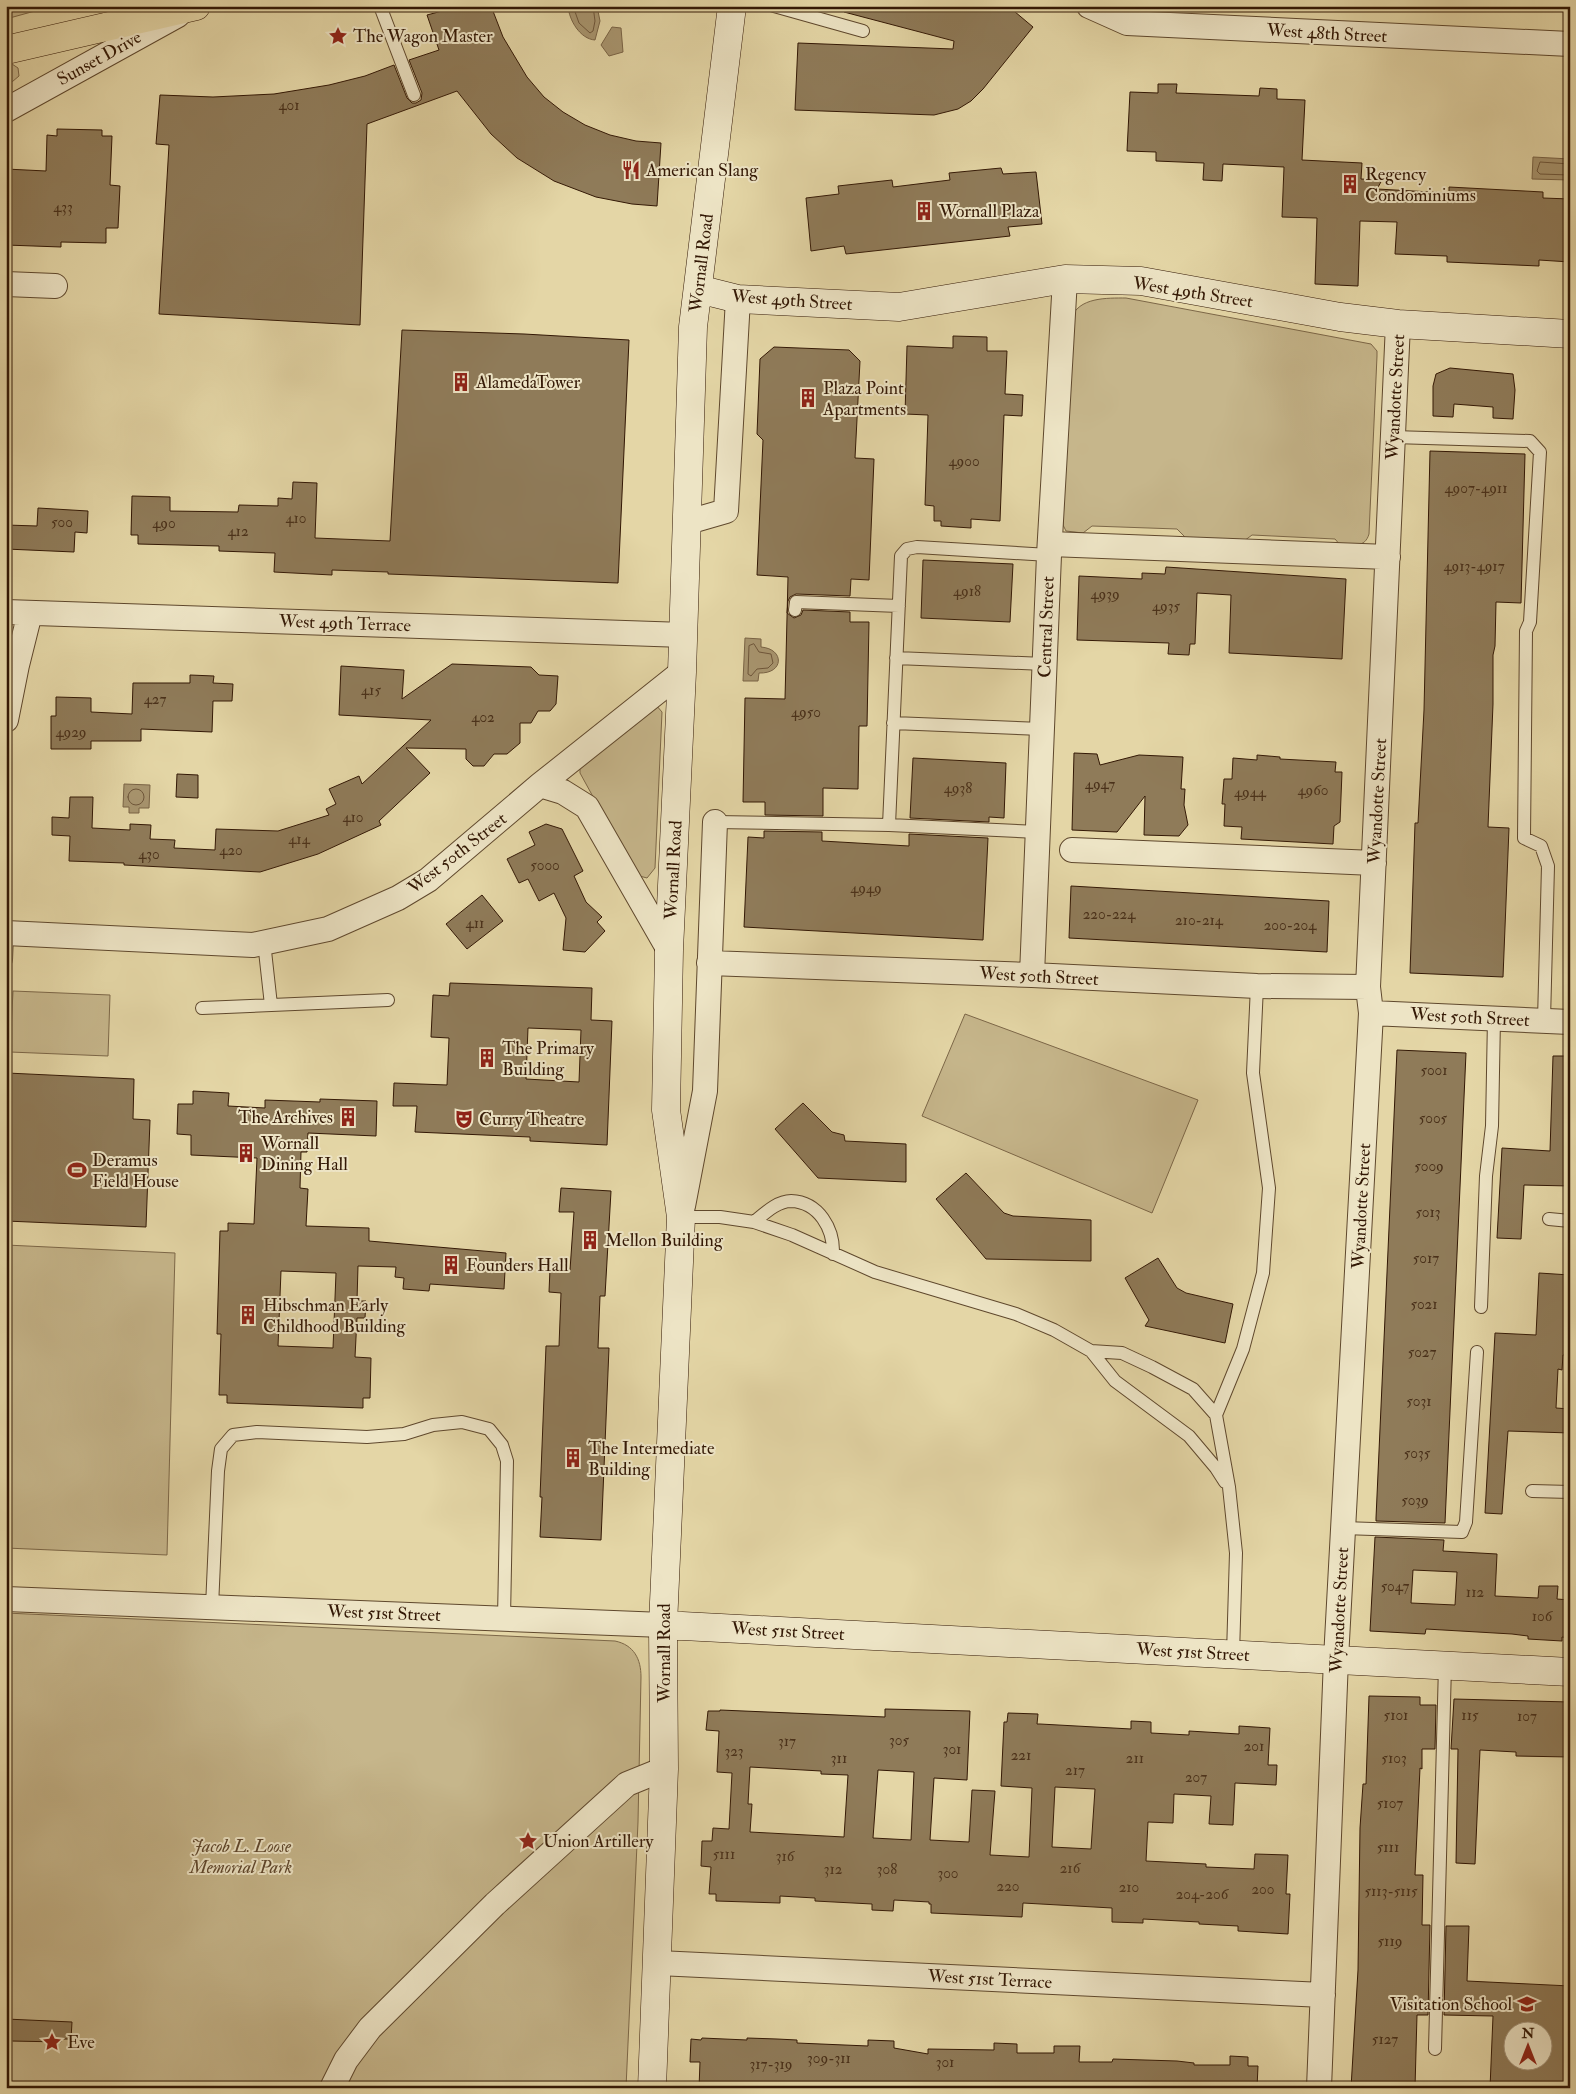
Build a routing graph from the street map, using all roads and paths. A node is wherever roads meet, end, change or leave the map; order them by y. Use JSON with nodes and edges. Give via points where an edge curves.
{"nodes":[{"id":1,"x":380,"y":6,"type":"edge"},
{"id":2,"x":732,"y":6,"type":"edge"},
{"id":3,"x":774,"y":6,"type":"edge"},
{"id":4,"x":1089,"y":6,"type":"edge"},
{"id":5,"x":194,"y":7,"type":"edge"},
{"id":6,"x":863,"y":31,"type":"dead end"},
{"id":7,"x":1570,"y":44,"type":"edge"},
{"id":8,"x":6,"y":50,"type":"edge"},
{"id":9,"x":414,"y":95,"type":"dead end"},
{"id":10,"x":6,"y":110,"type":"edge"},
{"id":11,"x":1065,"y":279,"type":"junction"},
{"id":12,"x":6,"y":284,"type":"edge"},
{"id":13,"x":55,"y":286,"type":"dead end"},
{"id":14,"x":698,"y":289,"type":"junction"},
{"id":15,"x":738,"y":299,"type":"junction"},
{"id":16,"x":1398,"y":324,"type":"junction"},
{"id":17,"x":1570,"y":334,"type":"edge"},
{"id":18,"x":1393,"y":437,"type":"junction"},
{"id":19,"x":688,"y":522,"type":"junction"},
{"id":20,"x":1049,"y":550,"type":"junction"},
{"id":21,"x":1388,"y":557,"type":"junction"},
{"id":22,"x":898,"y":606,"type":"junction"},
{"id":23,"x":795,"y":610,"type":"dead end"},
{"id":24,"x":6,"y":612,"type":"edge"},
{"id":25,"x":30,"y":613,"type":"junction"},
{"id":26,"x":684,"y":635,"type":"junction"},
{"id":27,"x":896,"y":658,"type":"junction"},
{"id":28,"x":1044,"y":664,"type":"junction"},
{"id":29,"x":682,"y":672,"type":"junction"},
{"id":30,"x":6,"y":720,"type":"edge"},
{"id":31,"x":893,"y":723,"type":"junction"},
{"id":32,"x":1042,"y":729,"type":"junction"},
{"id":33,"x":540,"y":785,"type":"junction"},
{"id":34,"x":715,"y":822,"type":"joint"},
{"id":35,"x":889,"y":825,"type":"junction"},
{"id":36,"x":1038,"y":832,"type":"junction"},
{"id":37,"x":1072,"y":850,"type":"dead end"},
{"id":38,"x":1374,"y":863,"type":"junction"},
{"id":39,"x":7,"y":933,"type":"edge"},
{"id":40,"x":264,"y":942,"type":"junction"},
{"id":41,"x":669,"y":950,"type":"junction"},
{"id":42,"x":6,"y":960,"type":"edge"},
{"id":43,"x":709,"y":963,"type":"junction"},
{"id":44,"x":1032,"y":975,"type":"junction"},
{"id":45,"x":1257,"y":986,"type":"junction"},
{"id":46,"x":1368,"y":987,"type":"junction"},
{"id":47,"x":388,"y":1000,"type":"dead end"},
{"id":48,"x":271,"y":1005,"type":"junction"},
{"id":49,"x":202,"y":1008,"type":"dead end"},
{"id":50,"x":1371,"y":1013,"type":"junction"},
{"id":51,"x":1494,"y":1018,"type":"junction"},
{"id":52,"x":1544,"y":1020,"type":"junction"},
{"id":53,"x":1570,"y":1022,"type":"edge"},
{"id":54,"x":681,"y":1218,"type":"junction"},
{"id":55,"x":1548,"y":1219,"type":"dead end"},
{"id":56,"x":1570,"y":1221,"type":"edge"},
{"id":57,"x":754,"y":1222,"type":"junction"},
{"id":58,"x":833,"y":1254,"type":"junction"},
{"id":59,"x":1481,"y":1307,"type":"dead end"},
{"id":60,"x":1092,"y":1351,"type":"junction"},
{"id":61,"x":1477,"y":1352,"type":"dead end"},
{"id":62,"x":1216,"y":1415,"type":"junction"},
{"id":63,"x":1229,"y":1487,"type":"junction"},
{"id":64,"x":1532,"y":1491,"type":"dead end"},
{"id":65,"x":1570,"y":1492,"type":"edge"},
{"id":66,"x":1343,"y":1528,"type":"junction"},
{"id":67,"x":6,"y":1599,"type":"edge"},
{"id":68,"x":212,"y":1606,"type":"junction"},
{"id":69,"x":504,"y":1618,"type":"junction"},
{"id":70,"x":663,"y":1625,"type":"junction"},
{"id":71,"x":1233,"y":1654,"type":"junction"},
{"id":72,"x":1336,"y":1659,"type":"junction"},
{"id":73,"x":1445,"y":1665,"type":"junction"},
{"id":74,"x":1570,"y":1672,"type":"edge"},
{"id":75,"x":664,"y":1768,"type":"junction"},
{"id":76,"x":658,"y":1962,"type":"junction"},
{"id":77,"x":1323,"y":1995,"type":"junction"},
{"id":78,"x":1435,"y":2049,"type":"dead end"},
{"id":79,"x":332,"y":2088,"type":"edge"},
{"id":80,"x":652,"y":2088,"type":"edge"},
{"id":81,"x":1319,"y":2088,"type":"edge"}],
"edges":[{"from":1,"to":9,"type":"lane"},
{"from":2,"to":14,"type":"main road","name":"Wornall Road"},
{"from":3,"to":6,"type":"lane"},
{"from":4,"to":7,"type":"street","name":"West 48th Street","via":[[1127,23]]},
{"from":5,"to":8,"type":"highway"},
{"from":5,"to":10,"type":"street","name":"Sunset Drive"},
{"from":11,"to":15,"type":"main road","name":"West 49th Street","via":[[899,308]]},
{"from":11,"to":16,"type":"main road","name":"West 49th Street","via":[[1142,281],[1340,317]]},
{"from":11,"to":20,"type":"street","name":"Central Street"},
{"from":12,"to":13,"type":"street"},
{"from":14,"to":15,"type":"main road","name":"West 49th Street"},
{"from":14,"to":19,"type":"main road","name":"Wornall Road","via":[[693,327]]},
{"from":15,"to":19,"type":"street","via":[[726,511]]},
{"from":16,"to":17,"type":"main road","name":"West 49th Street"},
{"from":16,"to":18,"type":"street","name":"Wyandotte Street"},
{"from":18,"to":21,"type":"street","name":"Wyandotte Street"},
{"from":18,"to":52,"type":"lane","via":[[1530,441],[1540,452],[1530,622],[1526,631],[1524,838],[1541,846],[1548,866]]},
{"from":19,"to":26,"type":"main road","name":"Wornall Road"},
{"from":20,"to":21,"type":"street"},
{"from":20,"to":22,"type":"lane","via":[[907,549],[901,556]]},
{"from":20,"to":28,"type":"street","name":"Central Street"},
{"from":21,"to":38,"type":"street","name":"Wyandotte Street"},
{"from":22,"to":23,"type":"lane","via":[[796,602]]},
{"from":22,"to":27,"type":"lane"},
{"from":24,"to":25,"type":"street","name":"West 49th Terrace"},
{"from":25,"to":26,"type":"street","name":"West 49th Terrace"},
{"from":25,"to":30,"type":"street"},
{"from":26,"to":29,"type":"main road","name":"Wornall Road"},
{"from":27,"to":28,"type":"lane"},
{"from":27,"to":31,"type":"lane"},
{"from":28,"to":32,"type":"street","name":"Central Street"},
{"from":29,"to":33,"type":"street","name":"West 50th Street"},
{"from":29,"to":41,"type":"main road","name":"Wornall Road"},
{"from":31,"to":32,"type":"lane"},
{"from":31,"to":35,"type":"lane"},
{"from":32,"to":36,"type":"street","name":"Central Street"},
{"from":33,"to":40,"type":"street","name":"West 50th Street","via":[[428,880],[398,898],[328,929]]},
{"from":33,"to":41,"type":"street","via":[[563,792],[587,807]]},
{"from":34,"to":35,"type":"lane"},
{"from":34,"to":43,"type":"street","name":"Wornall Road"},
{"from":35,"to":36,"type":"lane"},
{"from":36,"to":44,"type":"street","name":"Central Street"},
{"from":37,"to":38,"type":"street"},
{"from":38,"to":46,"type":"street","name":"Wyandotte Street"},
{"from":39,"to":40,"type":"street","name":"West 50th Street","via":[[253,945]]},
{"from":39,"to":42,"type":"lane"},
{"from":40,"to":48,"type":"lane"},
{"from":41,"to":54,"type":"main road","name":"Wornall Road","via":[[666,1110]]},
{"from":43,"to":44,"type":"street","name":"West 50th Street"},
{"from":43,"to":54,"type":"street","name":"Wornall Road","via":[[705,1091]]},
{"from":44,"to":45,"type":"street","name":"West 50th Street"},
{"from":45,"to":46,"type":"street","name":"West 50th Street"},
{"from":45,"to":62,"type":"lane","via":[[1253,1073],[1269,1188],[1263,1273],[1243,1349]]},
{"from":46,"to":50,"type":"street","name":"Wyandotte Street"},
{"from":47,"to":48,"type":"lane"},
{"from":48,"to":49,"type":"lane"},
{"from":50,"to":51,"type":"street","name":"West 50th Street"},
{"from":50,"to":66,"type":"street","name":"Wyandotte Street"},
{"from":51,"to":52,"type":"street","name":"West 50th Street"},
{"from":51,"to":59,"type":"lane","via":[[1492,1126],[1486,1176]]},
{"from":52,"to":53,"type":"street","name":"West 50th Street"},
{"from":54,"to":57,"type":"lane","via":[[720,1217]]},
{"from":54,"to":70,"type":"main road","name":"Wornall Road"},
{"from":55,"to":56,"type":"lane"},
{"from":57,"to":58,"type":"lane"},
{"from":57,"to":58,"type":"lane","via":[[772,1207],[790,1201],[812,1206],[827,1222],[834,1239]]},
{"from":58,"to":60,"type":"lane","via":[[875,1272],[1016,1314]]},
{"from":60,"to":62,"type":"lane","via":[[1122,1353],[1152,1366],[1192,1389]]},
{"from":60,"to":63,"type":"lane","via":[[1115,1381],[1188,1436]]},
{"from":61,"to":66,"type":"lane","via":[[1466,1522],[1462,1532]]},
{"from":62,"to":63,"type":"lane"},
{"from":63,"to":71,"type":"lane","via":[[1236,1553]]},
{"from":64,"to":65,"type":"lane"},
{"from":66,"to":72,"type":"street","name":"Wyandotte Street"},
{"from":67,"to":68,"type":"street","name":"West 51st Street"},
{"from":68,"to":69,"type":"street","name":"West 51st Street"},
{"from":68,"to":69,"type":"lane","via":[[219,1463],[221,1449],[233,1435],[257,1432],[367,1437],[404,1434],[433,1425],[462,1422],[489,1429],[502,1445],[507,1462]]},
{"from":69,"to":70,"type":"street","name":"West 51st Street"},
{"from":70,"to":71,"type":"main road","name":"West 51st Street"},
{"from":70,"to":75,"type":"main road","name":"Wornall Road"},
{"from":71,"to":72,"type":"main road","name":"West 51st Street"},
{"from":72,"to":73,"type":"main road","name":"West 51st Street"},
{"from":72,"to":77,"type":"street","name":"Wyandotte Street"},
{"from":73,"to":74,"type":"main road","name":"West 51st Street"},
{"from":73,"to":78,"type":"lane"},
{"from":75,"to":76,"type":"main road","name":"Wornall Road"},
{"from":75,"to":79,"type":"street","via":[[627,1784],[495,1904],[370,2028],[346,2060]]},
{"from":76,"to":77,"type":"street","name":"West 51st Terrace"},
{"from":76,"to":80,"type":"main road","name":"Wornall Road"},
{"from":77,"to":81,"type":"street","name":"Wyandotte Street"}]}
